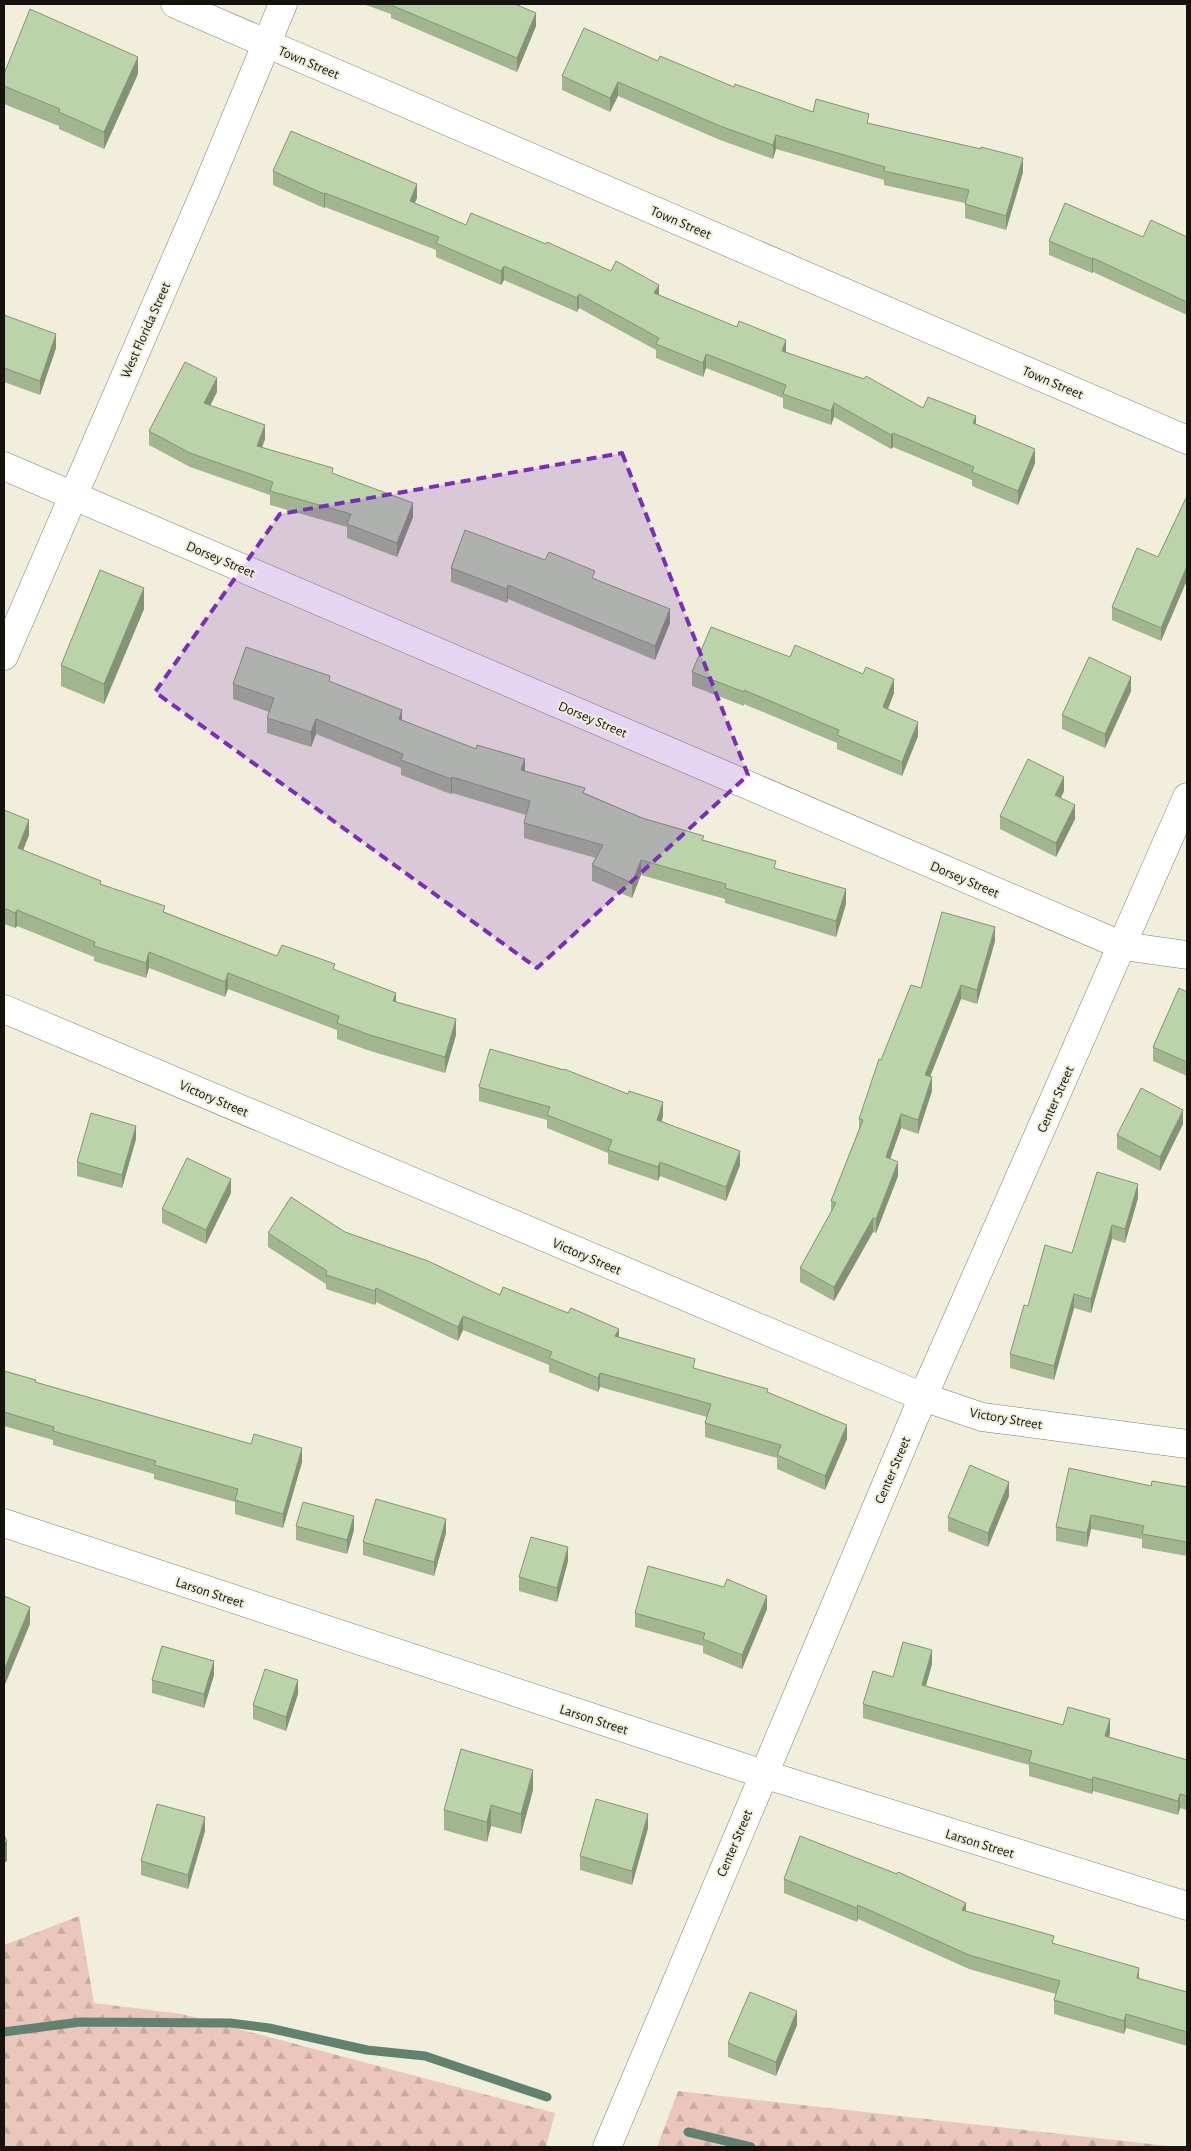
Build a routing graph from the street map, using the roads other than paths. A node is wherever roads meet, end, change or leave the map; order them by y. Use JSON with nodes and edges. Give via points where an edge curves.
{"nodes":[{"id":1,"x":175,"y":4,"type":"edge"},
{"id":2,"x":284,"y":4,"type":"edge"},
{"id":3,"x":266,"y":44,"type":"junction"},
{"id":4,"x":1187,"y":440,"type":"edge"},
{"id":5,"x":4,"y":466,"type":"edge"},
{"id":6,"x":72,"y":495,"type":"junction"},
{"id":7,"x":4,"y":656,"type":"edge"},
{"id":8,"x":1187,"y":797,"type":"edge"},
{"id":9,"x":1123,"y":946,"type":"junction"},
{"id":10,"x":1187,"y":955,"type":"edge"},
{"id":11,"x":4,"y":1009,"type":"edge"},
{"id":12,"x":923,"y":1397,"type":"junction"},
{"id":13,"x":1187,"y":1444,"type":"edge"},
{"id":14,"x":4,"y":1523,"type":"edge"},
{"id":15,"x":763,"y":1774,"type":"junction"},
{"id":16,"x":1187,"y":1906,"type":"edge"},
{"id":17,"x":607,"y":2147,"type":"edge"}],
"edges":[{"from":1,"to":3,"type":"street","name":"Town Street"},
{"from":2,"to":3,"type":"street","name":"West Florida Street"},
{"from":3,"to":4,"type":"street","name":"Town Street"},
{"from":3,"to":6,"type":"street","name":"West Florida Street"},
{"from":5,"to":6,"type":"street","name":"Dorsey Street"},
{"from":6,"to":7,"type":"street","name":"West Florida Street"},
{"from":6,"to":9,"type":"street","name":"Dorsey Street"},
{"from":8,"to":9,"type":"street","name":"Center Street"},
{"from":9,"to":10,"type":"street","name":"Dorsey Street"},
{"from":9,"to":12,"type":"street","name":"Center Street"},
{"from":11,"to":12,"type":"street","name":"Victory Street"},
{"from":12,"to":13,"type":"street","name":"Victory Street","via":[[982,1417]]},
{"from":12,"to":15,"type":"street","name":"Center Street"},
{"from":14,"to":15,"type":"street","name":"Larson Street"},
{"from":15,"to":16,"type":"street","name":"Larson Street"},
{"from":15,"to":17,"type":"street","name":"Center Street"}]}
